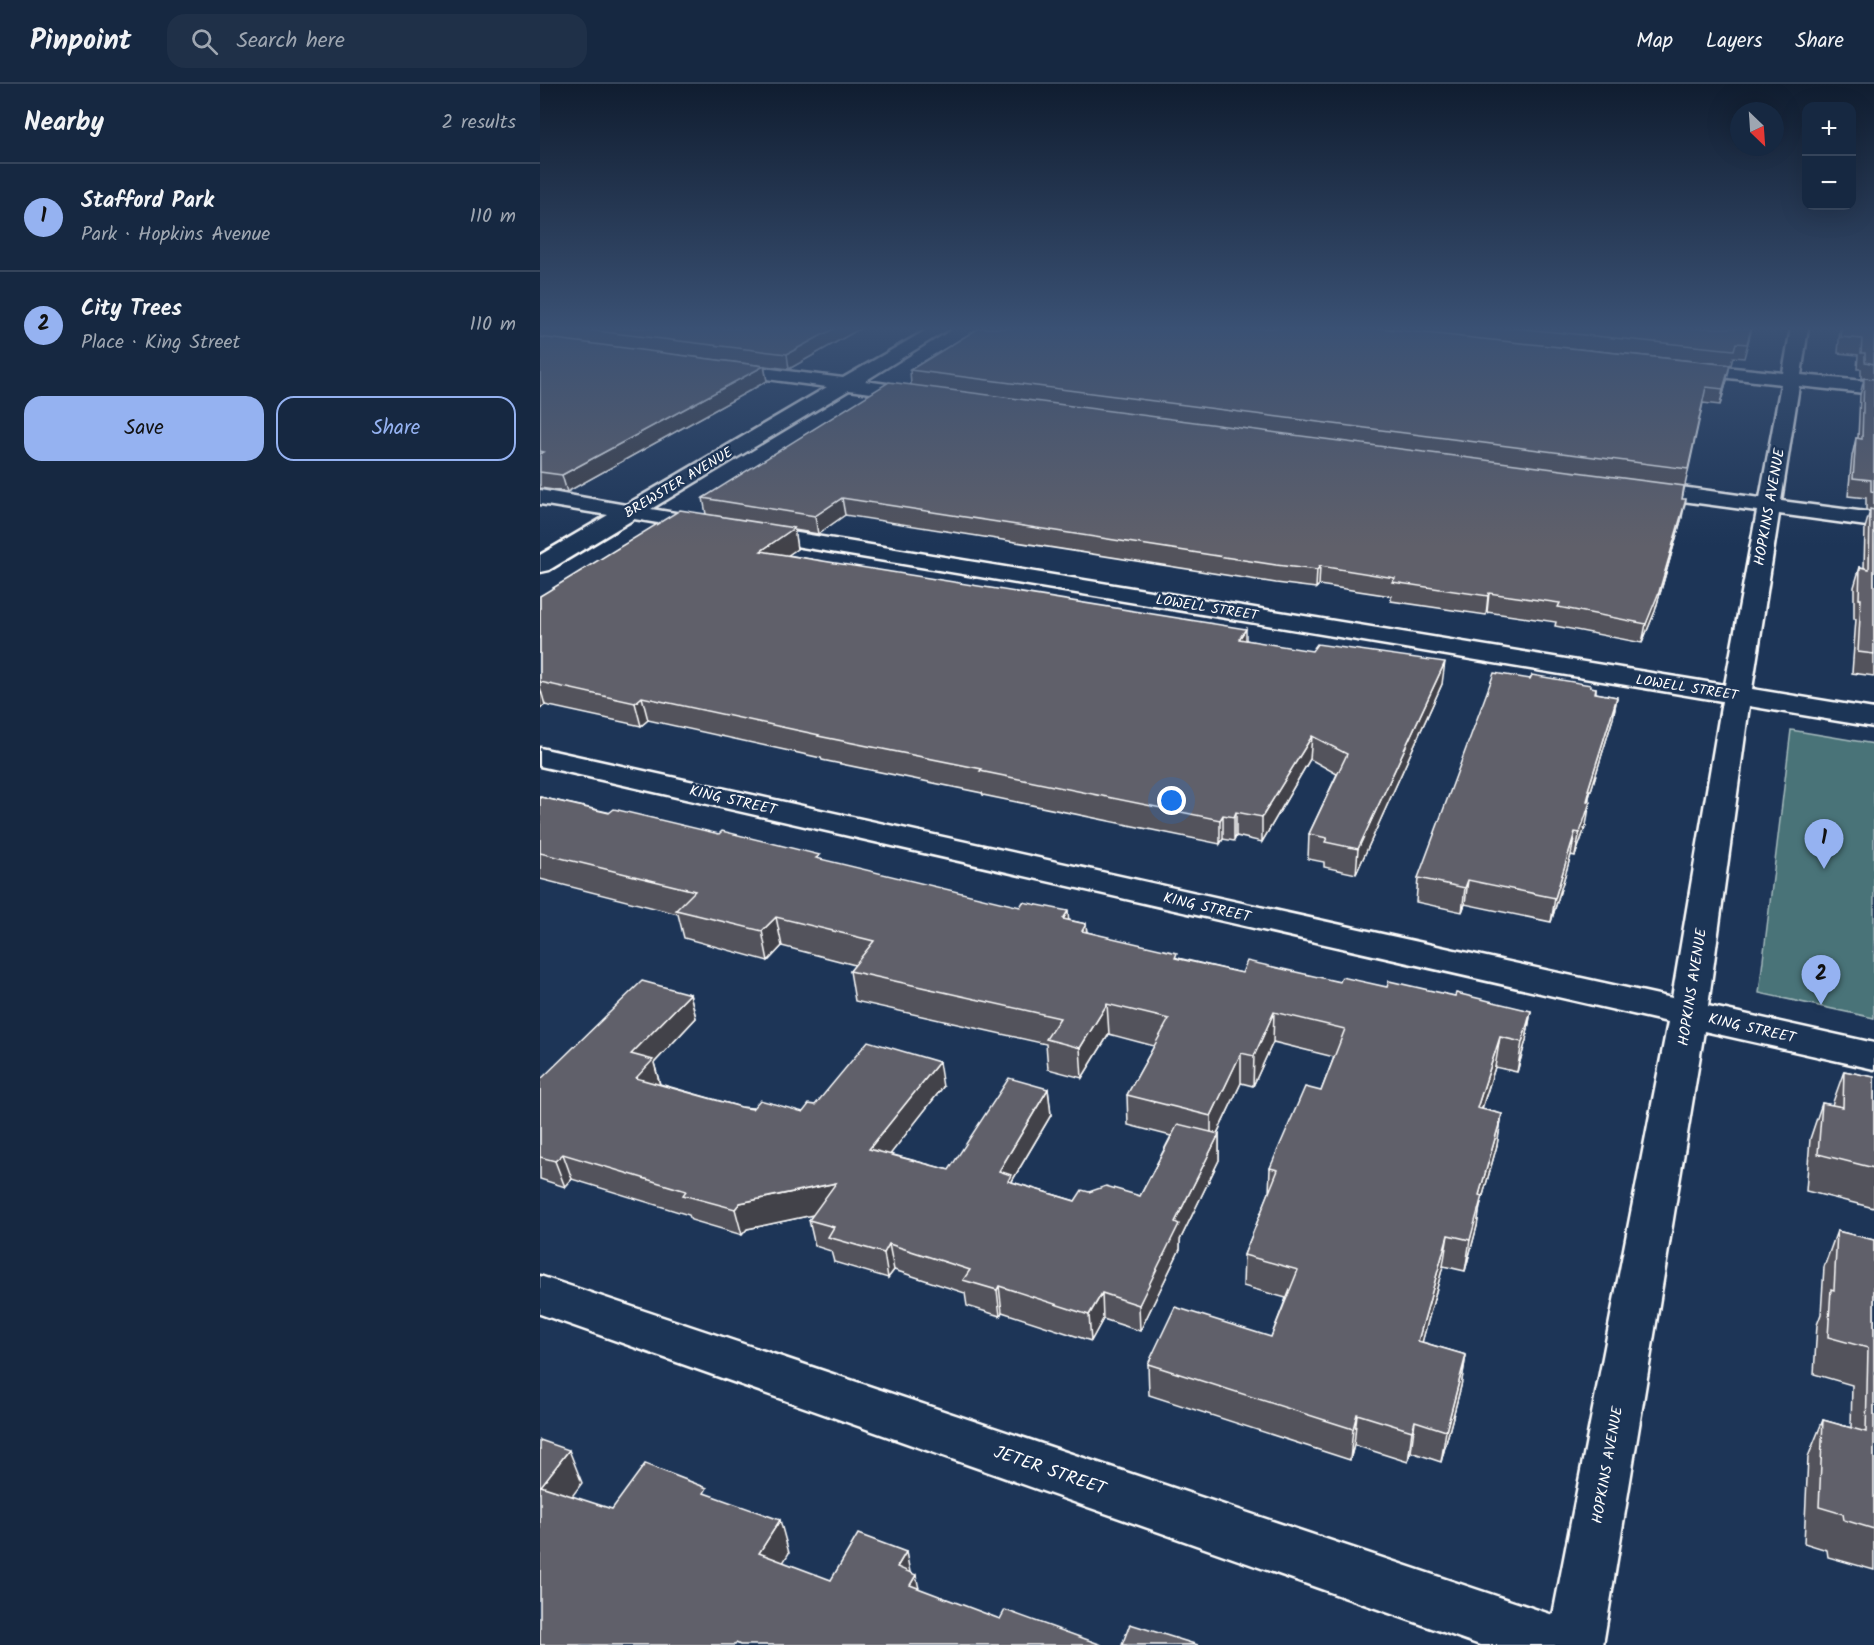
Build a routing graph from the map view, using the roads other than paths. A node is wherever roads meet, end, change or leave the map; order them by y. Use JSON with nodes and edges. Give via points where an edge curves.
{"nodes":[{"id":1,"x":815,"y":401,"type":"edge"},
{"id":2,"x":1788,"y":401,"type":"edge"},
{"id":3,"x":1624,"y":486,"type":"edge"},
{"id":4,"x":540,"y":497,"type":"edge"},
{"id":5,"x":1769,"y":506,"type":"junction"},
{"id":6,"x":629,"y":512,"type":"junction"},
{"id":7,"x":1874,"y":520,"type":"edge"},
{"id":8,"x":540,"y":565,"type":"edge"},
{"id":9,"x":1737,"y":695,"type":"junction"},
{"id":10,"x":1874,"y":718,"type":"edge"},
{"id":11,"x":540,"y":757,"type":"edge"},
{"id":12,"x":1688,"y":1014,"type":"junction"},
{"id":13,"x":1874,"y":1056,"type":"edge"},
{"id":14,"x":540,"y":1295,"type":"edge"},
{"id":15,"x":1560,"y":1645,"type":"edge"},
{"id":16,"x":1575,"y":1645,"type":"edge"}],
"edges":[{"from":1,"to":6,"type":"street","name":"BREWSTER AVENUE"},
{"from":2,"to":5,"type":"street","name":"HOPKINS AVENUE"},
{"from":3,"to":5,"type":"street"},
{"from":4,"to":6,"type":"street","name":"LOWELL STREET"},
{"from":5,"to":7,"type":"street"},
{"from":5,"to":9,"type":"street","name":"HOPKINS AVENUE"},
{"from":6,"to":8,"type":"street","name":"BREWSTER AVENUE"},
{"from":6,"to":9,"type":"street","name":"LOWELL STREET"},
{"from":9,"to":10,"type":"street","name":"LOWELL STREET"},
{"from":9,"to":12,"type":"street","name":"HOPKINS AVENUE"},
{"from":11,"to":12,"type":"street","name":"KING STREET"},
{"from":12,"to":13,"type":"street","name":"KING STREET"},
{"from":12,"to":16,"type":"street","name":"HOPKINS AVENUE"},
{"from":14,"to":15,"type":"street","name":"JETER STREET"}]}
